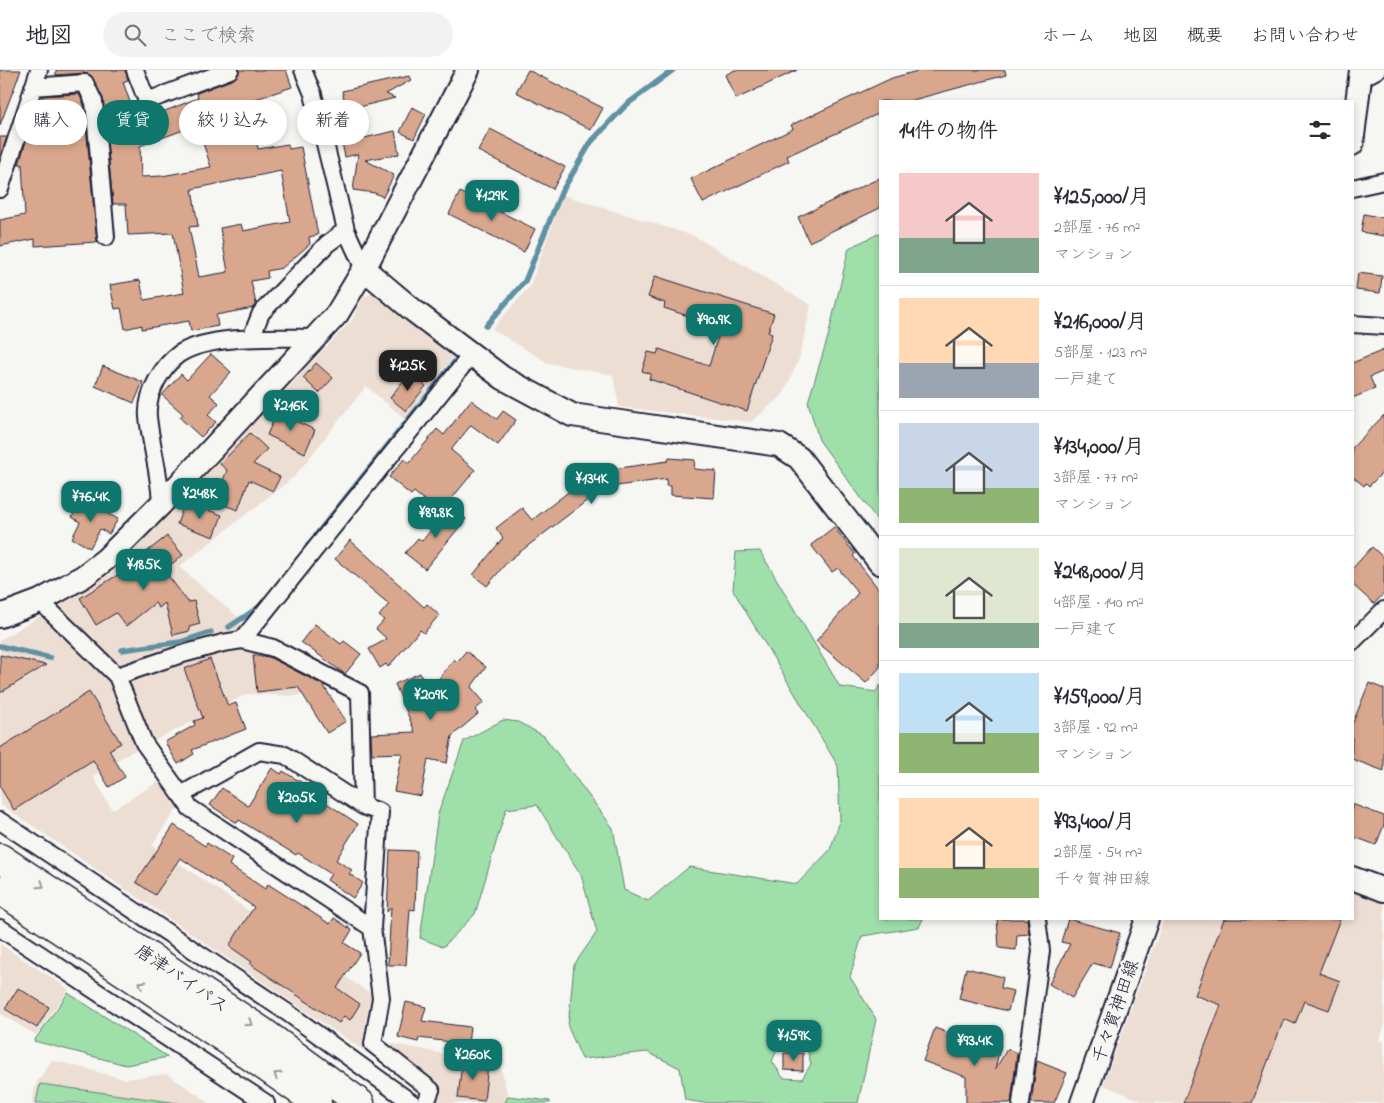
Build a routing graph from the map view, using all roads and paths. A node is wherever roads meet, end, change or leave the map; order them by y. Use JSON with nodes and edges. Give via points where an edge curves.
{"nodes":[{"id":1,"x":39,"y":70,"type":"edge"},
{"id":2,"x":135,"y":70,"type":"edge"},
{"id":3,"x":230,"y":70,"type":"edge"},
{"id":4,"x":303,"y":70,"type":"edge"},
{"id":5,"x":468,"y":70,"type":"edge"},
{"id":6,"x":1366,"y":73,"type":"edge"},
{"id":7,"x":33,"y":87,"type":"junction"},
{"id":8,"x":1354,"y":134,"type":"edge"},
{"id":9,"x":1384,"y":181,"type":"edge"},
{"id":10,"x":1354,"y":188,"type":"edge"},
{"id":11,"x":0,"y":189,"type":"edge"},
{"id":12,"x":346,"y":230,"type":"junction"},
{"id":13,"x":106,"y":237,"type":"dead end"},
{"id":14,"x":364,"y":269,"type":"junction"},
{"id":15,"x":1354,"y":324,"type":"edge"},
{"id":16,"x":1384,"y":326,"type":"edge"},
{"id":17,"x":251,"y":338,"type":"junction"},
{"id":18,"x":314,"y":338,"type":"junction"},
{"id":19,"x":472,"y":354,"type":"junction"},
{"id":20,"x":161,"y":504,"type":"junction"},
{"id":21,"x":879,"y":562,"type":"edge"},
{"id":22,"x":40,"y":601,"type":"junction"},
{"id":23,"x":1384,"y":610,"type":"edge"},
{"id":24,"x":0,"y":616,"type":"edge"},
{"id":25,"x":242,"y":640,"type":"junction"},
{"id":26,"x":1354,"y":640,"type":"edge"},
{"id":27,"x":117,"y":676,"type":"junction"},
{"id":28,"x":181,"y":795,"type":"junction"},
{"id":29,"x":363,"y":806,"type":"junction"},
{"id":30,"x":0,"y":822,"type":"edge"},
{"id":31,"x":0,"y":858,"type":"edge"},
{"id":32,"x":1354,"y":879,"type":"edge"},
{"id":33,"x":0,"y":890,"type":"edge"},
{"id":34,"x":1384,"y":890,"type":"edge"},
{"id":35,"x":1037,"y":920,"type":"edge"},
{"id":36,"x":1147,"y":920,"type":"edge"},
{"id":37,"x":0,"y":928,"type":"edge"},
{"id":38,"x":372,"y":928,"type":"junction"},
{"id":39,"x":266,"y":1103,"type":"edge"},
{"id":40,"x":317,"y":1103,"type":"edge"},
{"id":41,"x":360,"y":1103,"type":"edge"},
{"id":42,"x":412,"y":1103,"type":"edge"},
{"id":43,"x":426,"y":1103,"type":"edge"},
{"id":44,"x":1021,"y":1103,"type":"edge"},
{"id":45,"x":1082,"y":1103,"type":"edge"}],
"edges":[{"from":1,"to":7,"type":"street"},
{"from":2,"to":3,"type":"street","via":[[148,101]]},
{"from":4,"to":12,"type":"street","via":[[313,94]]},
{"from":5,"to":14,"type":"street"},
{"from":6,"to":8,"type":"street"},
{"from":7,"to":11,"type":"street"},
{"from":7,"to":13,"type":"street","via":[[85,83],[94,102]]},
{"from":9,"to":10,"type":"street"},
{"from":12,"to":14,"type":"street"},
{"from":12,"to":17,"type":"street","via":[[327,244],[261,314]]},
{"from":14,"to":18,"type":"street","via":[[337,314]]},
{"from":14,"to":19,"type":"street"},
{"from":15,"to":16,"type":"street"},
{"from":17,"to":18,"type":"street"},
{"from":17,"to":20,"type":"street","via":[[205,344],[179,354],[164,369],[151,390],[148,416],[160,477]]},
{"from":18,"to":20,"type":"street"},
{"from":19,"to":21,"type":"street","via":[[504,378],[572,415],[779,445],[799,458]]},
{"from":19,"to":25,"type":"street"},
{"from":20,"to":22,"type":"street","via":[[106,559],[84,576]]},
{"from":22,"to":24,"type":"street"},
{"from":22,"to":27,"type":"street"},
{"from":23,"to":26,"type":"street"},
{"from":25,"to":27,"type":"street","via":[[179,655]]},
{"from":25,"to":29,"type":"street","via":[[272,648],[360,693]]},
{"from":27,"to":28,"type":"street","via":[[144,743]]},
{"from":28,"to":29,"type":"street","via":[[259,751],[285,755]]},
{"from":28,"to":38,"type":"street","via":[[190,808]]},
{"from":29,"to":38,"type":"street","via":[[380,812]]},
{"from":30,"to":42,"type":"street","via":[[288,1013]]},
{"from":31,"to":41,"type":"highway","name":"唐津バイパス","one_way":true,"via":[[263,1032]]},
{"from":32,"to":34,"type":"street"},
{"from":40,"to":33,"type":"highway","name":"唐津バイパス","one_way":true},
{"from":35,"to":44,"type":"street","via":[[1041,951]]},
{"from":36,"to":45,"type":"street","name":"千々賀神田線"},
{"from":37,"to":39,"type":"street"},
{"from":38,"to":43,"type":"street","via":[[381,998],[373,1044],[431,1090]]}]}
